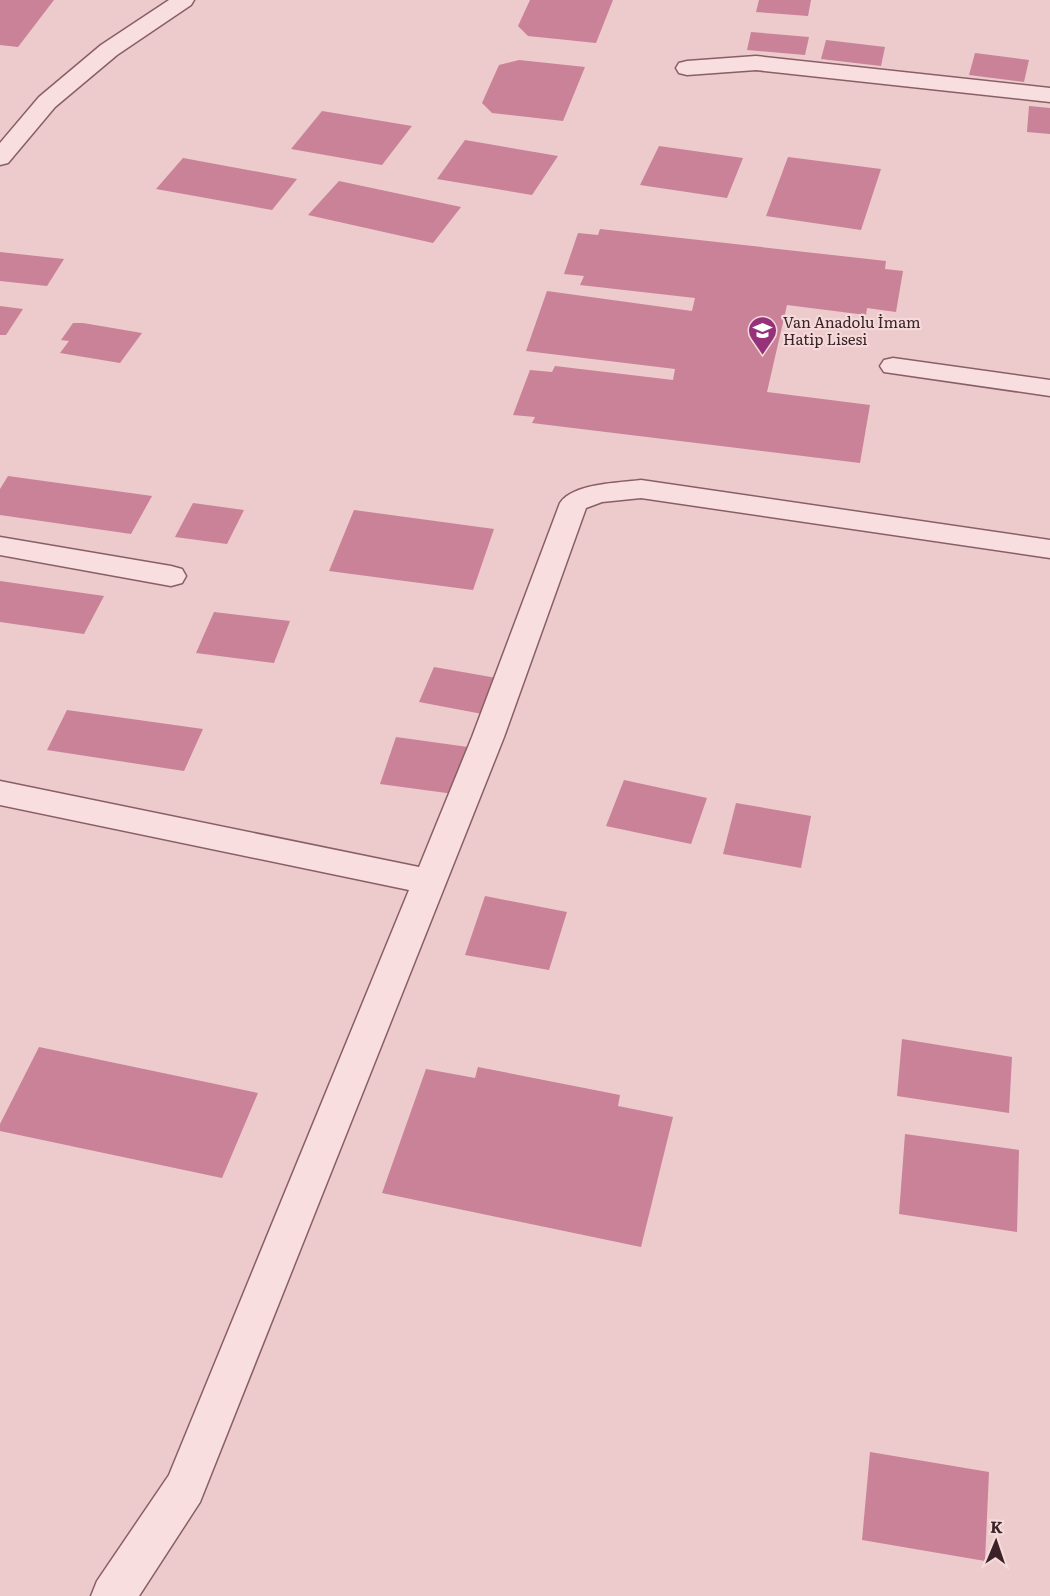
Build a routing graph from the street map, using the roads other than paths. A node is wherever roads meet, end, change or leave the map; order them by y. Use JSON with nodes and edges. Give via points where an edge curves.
{"nodes":[{"id":1,"x":183,"y":0,"type":"edge"},
{"id":2,"x":687,"y":68,"type":"dead end"},
{"id":3,"x":1050,"y":95,"type":"edge"},
{"id":4,"x":0,"y":158,"type":"edge"},
{"id":5,"x":893,"y":366,"type":"dead end"},
{"id":6,"x":1050,"y":388,"type":"edge"},
{"id":7,"x":0,"y":546,"type":"edge"},
{"id":8,"x":1050,"y":549,"type":"edge"},
{"id":9,"x":171,"y":576,"type":"dead end"},
{"id":10,"x":0,"y":793,"type":"edge"},
{"id":11,"x":430,"y":882,"type":"junction"},
{"id":12,"x":113,"y":1596,"type":"edge"}],
"edges":[{"from":1,"to":4,"type":"street","via":[[109,50],[47,102]]},
{"from":2,"to":3,"type":"street","via":[[756,63]]},
{"from":5,"to":6,"type":"street"},
{"from":7,"to":9,"type":"street"},
{"from":8,"to":11,"type":"street","via":[[641,489],[597,494],[574,502]]},
{"from":10,"to":11,"type":"street"},
{"from":11,"to":12,"type":"street","via":[[185,1488]]}]}
